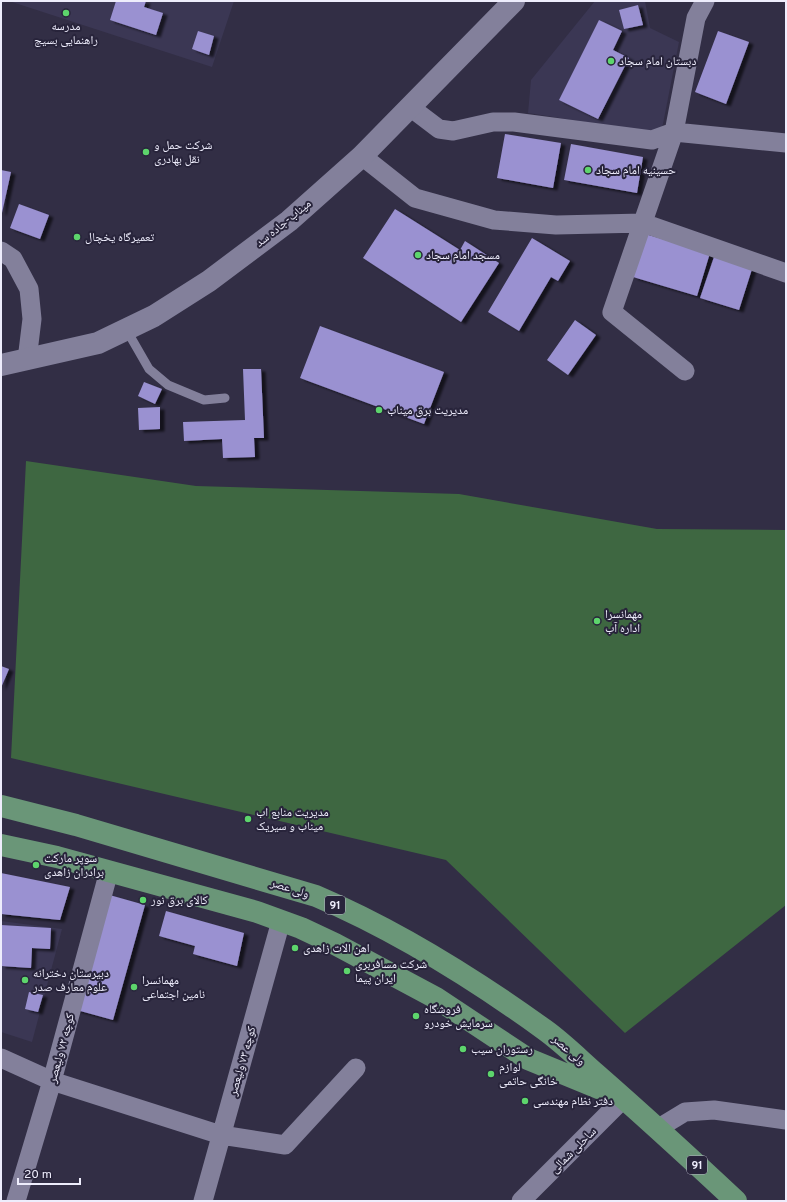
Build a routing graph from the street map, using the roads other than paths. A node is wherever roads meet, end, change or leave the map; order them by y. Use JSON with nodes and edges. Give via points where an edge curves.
{"nodes":[{"id":1,"x":514,"y":1,"type":"edge"},
{"id":2,"x":704,"y":1,"type":"edge"},
{"id":3,"x":410,"y":107,"type":"junction"},
{"id":4,"x":674,"y":132,"type":"junction"},
{"id":5,"x":786,"y":142,"type":"edge"},
{"id":6,"x":362,"y":156,"type":"junction"},
{"id":7,"x":643,"y":223,"type":"junction"},
{"id":8,"x":1,"y":251,"type":"edge"},
{"id":9,"x":786,"y":273,"type":"edge"},
{"id":10,"x":126,"y":329,"type":"junction"},
{"id":11,"x":27,"y":360,"type":"junction"},
{"id":12,"x":1,"y":365,"type":"edge"},
{"id":13,"x":685,"y":372,"type":"dead end"},
{"id":14,"x":225,"y":398,"type":"dead end"},
{"id":15,"x":1,"y":806,"type":"edge"},
{"id":16,"x":1,"y":845,"type":"edge"},
{"id":17,"x":109,"y":871,"type":"junction"},
{"id":18,"x":281,"y":921,"type":"junction"},
{"id":19,"x":1,"y":1058,"type":"edge"},
{"id":20,"x":356,"y":1068,"type":"dead end"},
{"id":21,"x":52,"y":1081,"type":"junction"},
{"id":22,"x":624,"y":1098,"type":"junction"},
{"id":23,"x":786,"y":1120,"type":"edge"},
{"id":24,"x":657,"y":1129,"type":"junction"},
{"id":25,"x":221,"y":1135,"type":"junction"},
{"id":26,"x":531,"y":1198,"type":"edge"},
{"id":27,"x":16,"y":1201,"type":"edge"},
{"id":28,"x":203,"y":1201,"type":"edge"},
{"id":29,"x":736,"y":1201,"type":"edge"}],
"edges":[{"from":1,"to":3,"type":"street","name":"میناب-جاده سد"},
{"from":2,"to":4,"type":"street","via":[[696,18]]},
{"from":3,"to":4,"type":"street","via":[[439,129],[453,131],[493,122],[514,122],[652,140]]},
{"from":3,"to":6,"type":"street","name":"میناب-جاده سد"},
{"from":4,"to":5,"type":"street"},
{"from":4,"to":7,"type":"street"},
{"from":6,"to":7,"type":"street","via":[[415,198],[494,220],[556,225]]},
{"from":6,"to":10,"type":"street","name":"میناب-جاده سد","via":[[289,221],[209,281],[154,316]]},
{"from":7,"to":9,"type":"street"},
{"from":7,"to":13,"type":"street","via":[[612,312]]},
{"from":8,"to":11,"type":"street","via":[[13,259],[29,289],[32,319]]},
{"from":10,"to":11,"type":"street","name":"میناب-جاده سد","via":[[98,343]]},
{"from":10,"to":14,"type":"lane","via":[[149,369],[168,385],[204,400]]},
{"from":11,"to":12,"type":"street","name":"میناب-جاده سد"},
{"from":15,"to":22,"type":"main road","name":"ولی عصر","number":"91","via":[[76,824],[267,881],[316,896],[351,911],[468,977],[546,1031]]},
{"from":16,"to":17,"type":"main road","name":"ولی عصر","number":"91"},
{"from":17,"to":18,"type":"main road","name":"ولی عصر","number":"91"},
{"from":17,"to":21,"type":"street","name":"کوچه ۷۲ ولیعصر"},
{"from":18,"to":22,"type":"main road","name":"ولی عصر","number":"91","via":[[335,944],[436,998],[528,1059]]},
{"from":18,"to":25,"type":"street","name":"کوچه ۷۳ ولیعصر"},
{"from":19,"to":21,"type":"street"},
{"from":20,"to":25,"type":"street","via":[[285,1145]]},
{"from":21,"to":25,"type":"street"},
{"from":21,"to":27,"type":"street","name":"کوچه ۷۲ ولیعصر"},
{"from":22,"to":24,"type":"main road","name":"ولی عصر","number":"91"},
{"from":22,"to":26,"type":"street","name":"ساحلی شمالی"},
{"from":23,"to":24,"type":"street","via":[[714,1110],[684,1112]]},
{"from":24,"to":29,"type":"main road","number":"91"},
{"from":25,"to":28,"type":"street","name":"کوچه ۷۳ ولیعصر"}]}
